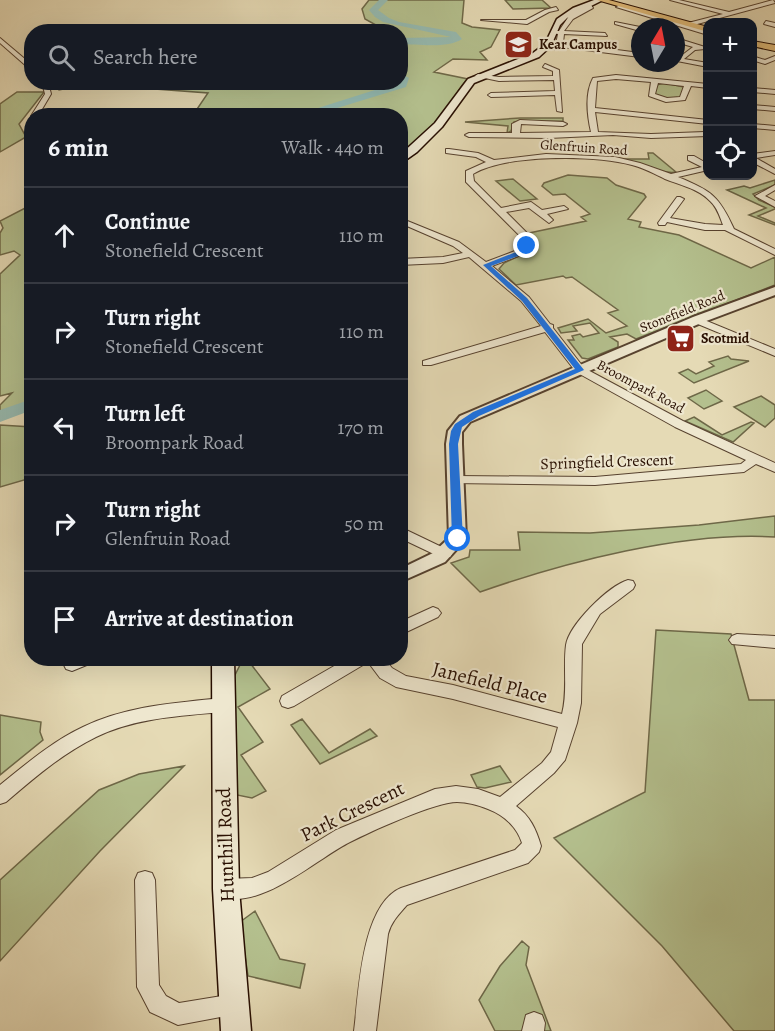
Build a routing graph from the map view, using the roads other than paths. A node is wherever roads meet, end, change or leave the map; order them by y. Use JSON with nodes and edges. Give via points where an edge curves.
{"nodes":[{"id":1,"x":601,"y":0,"type":"edge"},
{"id":2,"x":614,"y":0,"type":"edge"},
{"id":3,"x":673,"y":0,"type":"edge"},
{"id":4,"x":761,"y":0,"type":"edge"},
{"id":5,"x":773,"y":2,"type":"edge"},
{"id":6,"x":548,"y":3,"type":"dead end"},
{"id":7,"x":623,"y":6,"type":"junction"},
{"id":8,"x":758,"y":6,"type":"junction"},
{"id":9,"x":591,"y":7,"type":"dead end"},
{"id":10,"x":556,"y":9,"type":"junction"},
{"id":11,"x":775,"y":10,"type":"edge"},
{"id":12,"x":572,"y":12,"type":"junction"},
{"id":13,"x":728,"y":14,"type":"junction"},
{"id":14,"x":484,"y":21,"type":"dead end"},
{"id":15,"x":702,"y":21,"type":"junction"},
{"id":16,"x":617,"y":23,"type":"dead end"},
{"id":17,"x":766,"y":23,"type":"dead end"},
{"id":18,"x":690,"y":24,"type":"junction"},
{"id":19,"x":775,"y":25,"type":"edge"},
{"id":20,"x":631,"y":27,"type":"edge"},
{"id":21,"x":703,"y":29,"type":"edge"},
{"id":22,"x":703,"y":30,"type":"edge"},
{"id":23,"x":558,"y":32,"type":"junction"},
{"id":24,"x":605,"y":35,"type":"dead end"},
{"id":25,"x":0,"y":40,"type":"edge"},
{"id":26,"x":685,"y":43,"type":"edge"},
{"id":27,"x":757,"y":44,"type":"edge"},
{"id":28,"x":561,"y":45,"type":"junction"},
{"id":29,"x":700,"y":47,"type":"junction"},
{"id":30,"x":703,"y":48,"type":"edge"},
{"id":31,"x":775,"y":48,"type":"edge"},
{"id":32,"x":556,"y":51,"type":"dead end"},
{"id":33,"x":631,"y":57,"type":"edge"},
{"id":34,"x":775,"y":58,"type":"edge"},
{"id":35,"x":757,"y":59,"type":"edge"},
{"id":36,"x":24,"y":62,"type":"edge"},
{"id":37,"x":545,"y":66,"type":"dead end"},
{"id":38,"x":702,"y":66,"type":"edge"},
{"id":39,"x":685,"y":67,"type":"edge"},
{"id":40,"x":630,"y":69,"type":"dead end"},
{"id":41,"x":478,"y":76,"type":"junction"},
{"id":42,"x":556,"y":78,"type":"junction"},
{"id":43,"x":626,"y":78,"type":"junction"},
{"id":44,"x":655,"y":81,"type":"junction"},
{"id":45,"x":688,"y":84,"type":"junction"},
{"id":46,"x":703,"y":86,"type":"edge"},
{"id":47,"x":47,"y":90,"type":"edge"},
{"id":48,"x":757,"y":90,"type":"edge"},
{"id":49,"x":775,"y":92,"type":"edge"},
{"id":50,"x":558,"y":93,"type":"junction"},
{"id":51,"x":492,"y":95,"type":"dead end"},
{"id":52,"x":39,"y":108,"type":"edge"},
{"id":53,"x":557,"y":108,"type":"dead end"},
{"id":54,"x":757,"y":108,"type":"edge"},
{"id":55,"x":592,"y":110,"type":"junction"},
{"id":56,"x":775,"y":110,"type":"edge"},
{"id":57,"x":703,"y":121,"type":"edge"},
{"id":58,"x":483,"y":124,"type":"dead end"},
{"id":59,"x":563,"y":124,"type":"dead end"},
{"id":60,"x":757,"y":126,"type":"edge"},
{"id":61,"x":775,"y":128,"type":"edge"},
{"id":62,"x":595,"y":133,"type":"junction"},
{"id":63,"x":703,"y":134,"type":"edge"},
{"id":64,"x":469,"y":135,"type":"dead end"},
{"id":65,"x":481,"y":135,"type":"junction"},
{"id":66,"x":516,"y":135,"type":"junction"},
{"id":67,"x":454,"y":144,"type":"dead end"},
{"id":68,"x":449,"y":151,"type":"junction"},
{"id":69,"x":775,"y":153,"type":"edge"},
{"id":70,"x":408,"y":154,"type":"edge"},
{"id":71,"x":757,"y":156,"type":"edge"},
{"id":72,"x":443,"y":158,"type":"dead end"},
{"id":73,"x":691,"y":158,"type":"dead end"},
{"id":74,"x":757,"y":160,"type":"edge"},
{"id":75,"x":492,"y":162,"type":"junction"},
{"id":76,"x":703,"y":165,"type":"edge"},
{"id":77,"x":703,"y":169,"type":"edge"},
{"id":78,"x":775,"y":172,"type":"edge"},
{"id":79,"x":668,"y":177,"type":"junction"},
{"id":80,"x":775,"y":187,"type":"edge"},
{"id":81,"x":680,"y":199,"type":"dead end"},
{"id":82,"x":555,"y":202,"type":"dead end"},
{"id":83,"x":775,"y":204,"type":"edge"},
{"id":84,"x":531,"y":206,"type":"junction"},
{"id":85,"x":564,"y":209,"type":"dead end"},
{"id":86,"x":499,"y":211,"type":"junction"},
{"id":87,"x":540,"y":213,"type":"junction"},
{"id":88,"x":549,"y":220,"type":"dead end"},
{"id":89,"x":408,"y":223,"type":"edge"},
{"id":90,"x":729,"y":228,"type":"junction"},
{"id":91,"x":775,"y":252,"type":"edge"},
{"id":92,"x":472,"y":254,"type":"junction"},
{"id":93,"x":408,"y":262,"type":"edge"},
{"id":94,"x":486,"y":265,"type":"junction"},
{"id":95,"x":775,"y":291,"type":"edge"},
{"id":96,"x":697,"y":320,"type":"junction"},
{"id":97,"x":549,"y":327,"type":"junction"},
{"id":98,"x":775,"y":353,"type":"edge"},
{"id":99,"x":428,"y":363,"type":"dead end"},
{"id":100,"x":580,"y":370,"type":"junction"},
{"id":101,"x":756,"y":458,"type":"junction"},
{"id":102,"x":775,"y":468,"type":"edge"},
{"id":103,"x":456,"y":480,"type":"junction"},
{"id":104,"x":408,"y":536,"type":"edge"},
{"id":105,"x":446,"y":554,"type":"junction"},
{"id":106,"x":408,"y":573,"type":"edge"},
{"id":107,"x":628,"y":585,"type":"dead end"},
{"id":108,"x":433,"y":613,"type":"dead end"},
{"id":109,"x":408,"y":625,"type":"edge"},
{"id":110,"x":737,"y":640,"type":"dead end"},
{"id":111,"x":775,"y":642,"type":"edge"},
{"id":112,"x":223,"y":666,"type":"edge"},
{"id":113,"x":348,"y":666,"type":"edge"},
{"id":114,"x":380,"y":666,"type":"edge"},
{"id":115,"x":288,"y":701,"type":"dead end"},
{"id":116,"x":222,"y":705,"type":"junction"},
{"id":117,"x":569,"y":723,"type":"junction"},
{"id":118,"x":0,"y":796,"type":"edge"},
{"id":119,"x":502,"y":806,"type":"junction"},
{"id":120,"x":145,"y":880,"type":"dead end"},
{"id":121,"x":226,"y":889,"type":"junction"},
{"id":122,"x":234,"y":1005,"type":"junction"},
{"id":123,"x":236,"y":1031,"type":"edge"},
{"id":124,"x":364,"y":1031,"type":"edge"}],
"edges":[{"from":1,"to":7,"type":"main road"},
{"from":1,"to":12,"type":"main road"},
{"from":2,"to":15,"type":"street"},
{"from":3,"to":13,"type":"street"},
{"from":4,"to":5,"type":"street"},
{"from":5,"to":8,"type":"street"},
{"from":6,"to":10,"type":"street"},
{"from":7,"to":18,"type":"main road"},
{"from":7,"to":22,"type":"street","via":[[619,7]]},
{"from":8,"to":11,"type":"street"},
{"from":8,"to":13,"type":"street"},
{"from":9,"to":23,"type":"street"},
{"from":10,"to":12,"type":"street"},
{"from":10,"to":14,"type":"street","via":[[527,22]]},
{"from":12,"to":23,"type":"main road","via":[[557,23]]},
{"from":13,"to":15,"type":"street"},
{"from":15,"to":18,"type":"street"},
{"from":16,"to":20,"type":"street"},
{"from":17,"to":19,"type":"street"},
{"from":18,"to":21,"type":"main road"},
{"from":23,"to":24,"type":"street"},
{"from":23,"to":28,"type":"street"},
{"from":23,"to":41,"type":"main road","via":[[537,55]]},
{"from":25,"to":36,"type":"street"},
{"from":26,"to":29,"type":"street"},
{"from":27,"to":31,"type":"main road"},
{"from":28,"to":32,"type":"street"},
{"from":28,"to":33,"type":"street"},
{"from":29,"to":30,"type":"street"},
{"from":29,"to":38,"type":"street","via":[[679,60]]},
{"from":34,"to":35,"type":"street","via":[[765,62]]},
{"from":37,"to":42,"type":"street","via":[[556,67]]},
{"from":38,"to":39,"type":"street"},
{"from":40,"to":43,"type":"street"},
{"from":41,"to":42,"type":"street"},
{"from":41,"to":70,"type":"main road","via":[[464,87],[436,129]]},
{"from":42,"to":50,"type":"street"},
{"from":43,"to":44,"type":"street"},
{"from":43,"to":55,"type":"street","via":[[592,81]]},
{"from":44,"to":45,"type":"street"},
{"from":44,"to":45,"type":"street","via":[[651,95],[666,100],[683,99]]},
{"from":45,"to":46,"type":"street"},
{"from":47,"to":52,"type":"street"},
{"from":48,"to":49,"type":"street"},
{"from":50,"to":51,"type":"street"},
{"from":50,"to":53,"type":"street"},
{"from":54,"to":56,"type":"street"},
{"from":55,"to":57,"type":"street"},
{"from":55,"to":62,"type":"street"},
{"from":58,"to":65,"type":"street"},
{"from":59,"to":66,"type":"street","via":[[520,122],[516,124]]},
{"from":60,"to":61,"type":"street"},
{"from":62,"to":63,"type":"street"},
{"from":62,"to":66,"type":"street"},
{"from":64,"to":65,"type":"street"},
{"from":65,"to":66,"type":"street"},
{"from":67,"to":68,"type":"street"},
{"from":68,"to":72,"type":"street"},
{"from":68,"to":75,"type":"street","via":[[481,156]]},
{"from":69,"to":71,"type":"street"},
{"from":73,"to":76,"type":"street"},
{"from":74,"to":78,"type":"street"},
{"from":75,"to":79,"type":"street","name":"Glenfruin Road","via":[[547,156],[618,161]]},
{"from":75,"to":86,"type":"street","name":"Glenfruin Road","via":[[474,168],[468,177]]},
{"from":77,"to":79,"type":"street"},
{"from":79,"to":90,"type":"street","name":"Glenfruin Road","via":[[711,196]]},
{"from":80,"to":83,"type":"street","via":[[759,196]]},
{"from":81,"to":90,"type":"street","via":[[663,221]]},
{"from":82,"to":84,"type":"street"},
{"from":84,"to":86,"type":"street"},
{"from":84,"to":87,"type":"street"},
{"from":85,"to":87,"type":"street"},
{"from":86,"to":94,"type":"street","name":"Glenfruin Road","via":[[525,236],[527,246]]},
{"from":87,"to":88,"type":"street"},
{"from":89,"to":92,"type":"street","name":"Broompark Road"},
{"from":90,"to":91,"type":"street"},
{"from":92,"to":93,"type":"street"},
{"from":92,"to":94,"type":"street","name":"Broompark Road"},
{"from":94,"to":97,"type":"street","name":"Broompark Road","via":[[525,299]]},
{"from":95,"to":96,"type":"street","name":"Stonefield Road"},
{"from":96,"to":98,"type":"street"},
{"from":96,"to":100,"type":"street","name":"Stonefield Road"},
{"from":97,"to":99,"type":"street"},
{"from":97,"to":100,"type":"street","name":"Broompark Road"},
{"from":100,"to":101,"type":"street","name":"Broompark Road","via":[[679,424]]},
{"from":100,"to":103,"type":"street","name":"Stonefield Road","via":[[465,419],[455,431]]},
{"from":101,"to":102,"type":"street","name":"Broompark Road"},
{"from":101,"to":103,"type":"street","name":"Springfield Crescent","via":[[744,468],[636,479]]},
{"from":103,"to":105,"type":"street","name":"Stonefield Road","via":[[458,539]]},
{"from":104,"to":105,"type":"street"},
{"from":105,"to":106,"type":"street"},
{"from":107,"to":117,"type":"street","via":[[595,610],[574,643],[575,684]]},
{"from":108,"to":109,"type":"street"},
{"from":110,"to":111,"type":"street"},
{"from":112,"to":116,"type":"main road","name":"Hunthill Road"},
{"from":113,"to":115,"type":"street"},
{"from":114,"to":117,"type":"street","name":"Janefield Place","via":[[402,682]]},
{"from":116,"to":118,"type":"street","via":[[153,712],[102,726],[55,753]]},
{"from":116,"to":121,"type":"main road","name":"Hunthill Road"},
{"from":117,"to":119,"type":"street","via":[[559,754],[548,768]]},
{"from":119,"to":121,"type":"street","name":"Park Crescent","via":[[478,797],[435,796],[343,836],[274,879],[252,887]]},
{"from":119,"to":124,"type":"street","via":[[518,818],[532,846],[515,859],[401,898],[390,909],[378,934]]},
{"from":120,"to":122,"type":"street","via":[[148,987],[159,1004],[178,1014]]},
{"from":121,"to":122,"type":"main road","name":"Hunthill Road"},
{"from":122,"to":123,"type":"main road","name":"Hunthill Road"}]}
